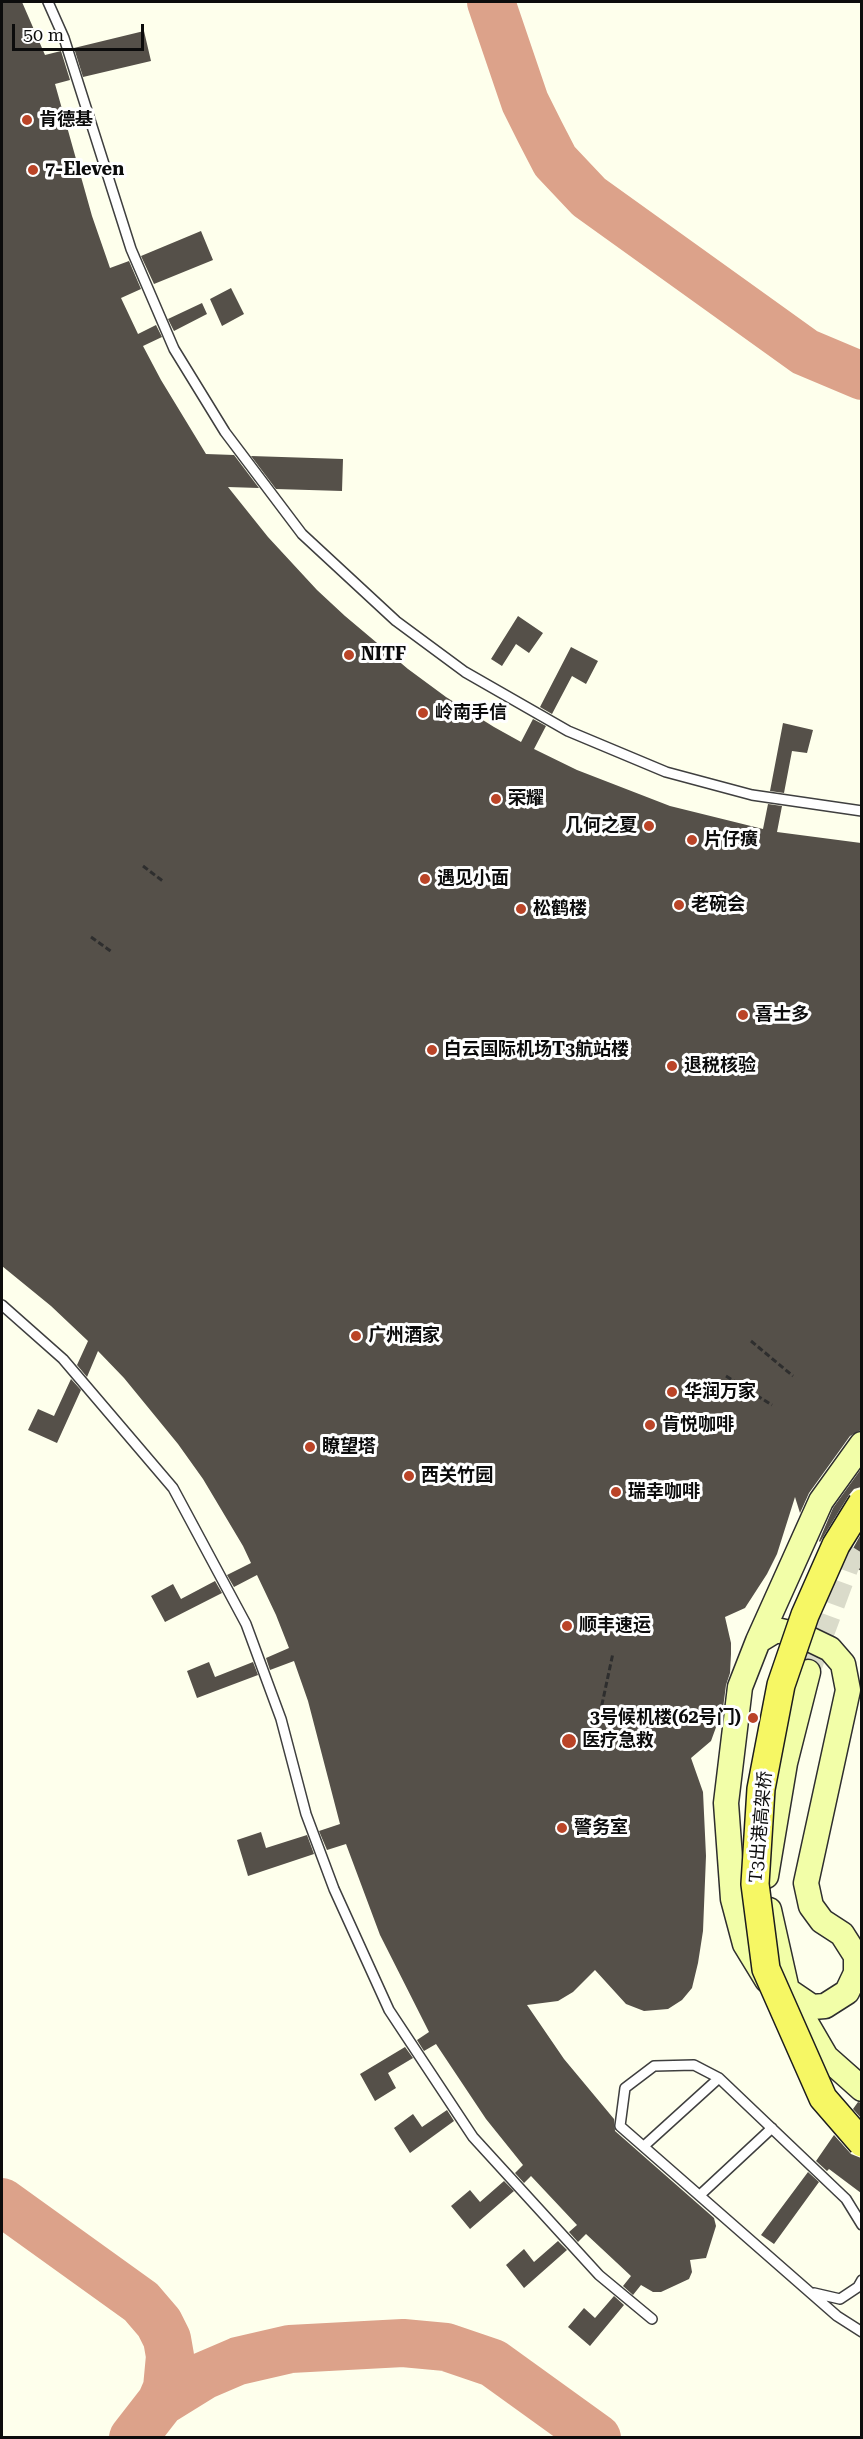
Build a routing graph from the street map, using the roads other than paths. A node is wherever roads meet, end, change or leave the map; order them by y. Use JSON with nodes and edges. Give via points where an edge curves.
{"nodes":[{"id":1,"x":48,"y":2,"type":"edge"},
{"id":2,"x":861,"y":811,"type":"edge"},
{"id":3,"x":2,"y":1305,"type":"edge"},
{"id":4,"x":861,"y":1444,"type":"edge"},
{"id":5,"x":861,"y":1503,"type":"edge"},
{"id":6,"x":758,"y":1641,"type":"junction"},
{"id":7,"x":808,"y":1672,"type":"tunnel mouth"},
{"id":8,"x":787,"y":1990,"type":"junction"},
{"id":9,"x":817,"y":2043,"type":"junction"},
{"id":10,"x":720,"y":2078,"type":"junction"},
{"id":11,"x":861,"y":2089,"type":"edge"},
{"id":12,"x":772,"y":2128,"type":"junction"},
{"id":13,"x":861,"y":2143,"type":"edge"},
{"id":14,"x":644,"y":2146,"type":"junction"},
{"id":15,"x":700,"y":2195,"type":"junction"},
{"id":16,"x":861,"y":2225,"type":"edge"},
{"id":17,"x":861,"y":2280,"type":"edge"},
{"id":18,"x":812,"y":2293,"type":"junction"},
{"id":19,"x":652,"y":2319,"type":"dead end"},
{"id":20,"x":861,"y":2332,"type":"edge"}],
"edges":[{"from":1,"to":2,"type":"lane","via":[[64,38],[130,249],[174,349],[225,432],[302,534],[396,621],[465,672],[568,731],[666,772],[741,792]]},
{"from":3,"to":19,"type":"lane","via":[[63,1359],[173,1488],[246,1624],[281,1719],[306,1814],[334,1889],[388,2010],[473,2137],[599,2275]]},
{"from":4,"to":6,"type":"main road","via":[[821,1501]]},
{"from":5,"to":13,"type":"main road","name":"T3出港高架桥","bridge":true,"via":[[836,1545],[809,1605],[781,1685],[761,1789],[755,1884],[766,1969],[823,2098]]},
{"from":6,"to":8,"type":"main road","via":[[776,1630],[830,1648],[843,1664],[848,1690],[806,1883],[811,1905],[822,1921],[842,1934],[856,1956],[856,1973],[847,1992],[825,2006],[812,2007]]},
{"from":6,"to":9,"type":"main road","via":[[740,1687],[726,1803],[733,1899],[745,1944],[785,2009]]},
{"from":7,"to":8,"type":"main road","via":[[785,1764],[764,1887]]},
{"from":8,"to":9,"type":"main road"},
{"from":9,"to":11,"type":"main road","via":[[826,2057]]},
{"from":10,"to":12,"type":"lane"},
{"from":10,"to":14,"type":"lane"},
{"from":10,"to":14,"type":"lane","via":[[694,2065],[654,2066],[625,2088],[620,2126]]},
{"from":12,"to":15,"type":"lane"},
{"from":12,"to":16,"type":"lane","via":[[846,2199]]},
{"from":14,"to":15,"type":"lane"},
{"from":15,"to":18,"type":"lane"},
{"from":17,"to":18,"type":"lane","via":[[858,2287],[840,2299]]},
{"from":18,"to":20,"type":"lane"}]}
